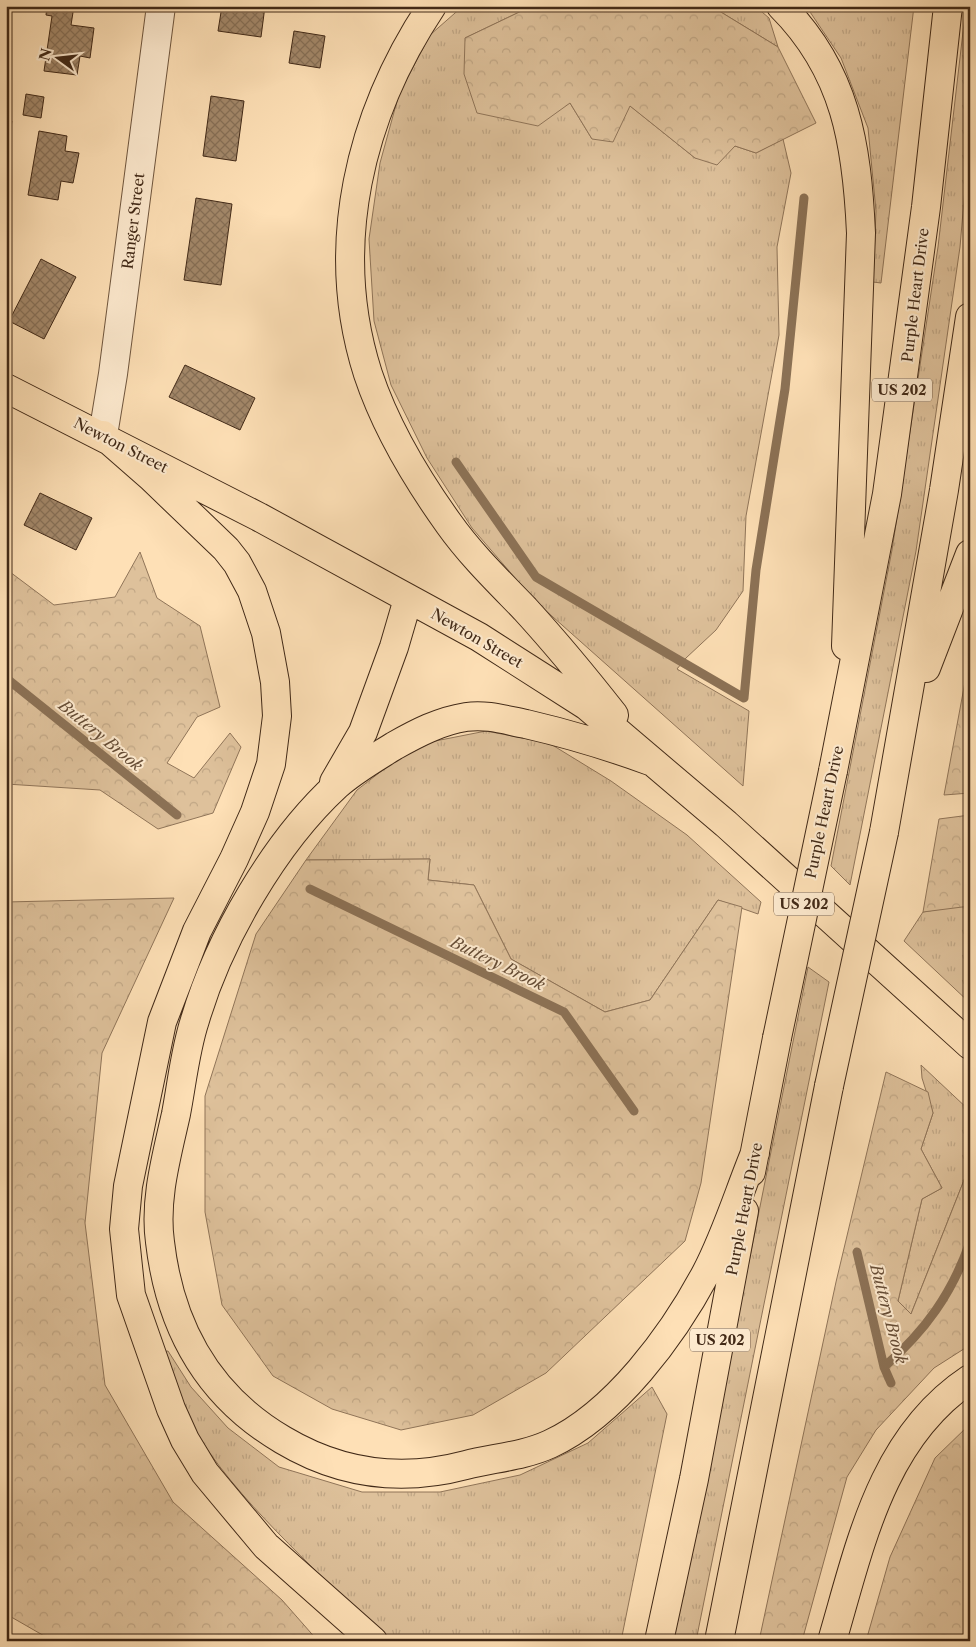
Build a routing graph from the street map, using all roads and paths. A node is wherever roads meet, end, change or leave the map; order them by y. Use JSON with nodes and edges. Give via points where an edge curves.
{"nodes":[{"id":1,"x":160,"y":6,"type":"edge"},
{"id":2,"x":432,"y":6,"type":"edge"},
{"id":3,"x":781,"y":6,"type":"edge"},
{"id":4,"x":948,"y":6,"type":"edge"},
{"id":5,"x":970,"y":317,"type":"edge"},
{"id":6,"x":6,"y":388,"type":"edge"},
{"id":7,"x":103,"y":436,"type":"junction"},
{"id":8,"x":970,"y":554,"type":"edge"},
{"id":9,"x":408,"y":599,"type":"junction"},
{"id":10,"x":846,"y":705,"type":"junction"},
{"id":11,"x":902,"y":728,"type":"junction"},
{"id":12,"x":650,"y":761,"type":"junction"},
{"id":13,"x":326,"y":796,"type":"junction"},
{"id":14,"x":970,"y":1045,"type":"edge"},
{"id":15,"x":755,"y":1153,"type":"junction"},
{"id":16,"x":970,"y":1379,"type":"edge"},
{"id":17,"x":373,"y":1641,"type":"edge"},
{"id":18,"x":659,"y":1641,"type":"edge"},
{"id":19,"x":719,"y":1641,"type":"edge"},
{"id":20,"x":832,"y":1641,"type":"edge"}],
"edges":[{"from":1,"to":7,"type":"street","name":"Ranger Street"},
{"from":2,"to":12,"type":"main road","via":[[408,42],[388,82],[370,127],[358,176],[352,224],[351,274],[357,324],[368,373],[390,426],[450,525],[562,650]]},
{"from":3,"to":10,"type":"main road","via":[[818,50],[836,84],[848,118],[859,193],[860,241],[846,589]]},
{"from":4,"to":10,"type":"main road","name":"Purple Heart Drive","number":"US 202","via":[[898,419],[877,552]]},
{"from":5,"to":11,"type":"main road"},
{"from":6,"to":7,"type":"main road","name":"Newton Street"},
{"from":7,"to":9,"type":"main road","name":"Newton Street"},
{"from":7,"to":17,"type":"main road","via":[[151,477],[237,562],[262,619],[276,700],[274,747],[261,797],[243,842],[189,949],[170,997],[155,1049],[125,1208],[125,1251],[131,1295],[164,1392],[185,1440],[205,1473],[266,1546]]},
{"from":8,"to":11,"type":"main road"},
{"from":9,"to":12,"type":"main road","name":"Newton Street","via":[[479,637],[587,706]]},
{"from":9,"to":13,"type":"main road","via":[[363,732]]},
{"from":10,"to":15,"type":"main road","name":"Purple Heart Drive","number":"US 202","bridge":true},
{"from":11,"to":19,"type":"main road","bridge":true,"via":[[884,832],[829,1086]]},
{"from":12,"to":13,"type":"main road","via":[[566,733],[480,716],[444,723],[412,736],[354,772]]},
{"from":12,"to":14,"type":"main road","name":"Newton Street","via":[[726,824]]},
{"from":13,"to":15,"type":"main road","via":[[266,871],[215,968],[189,1039],[160,1193],[158,1224],[162,1258],[183,1328],[214,1383],[246,1415],[312,1456],[343,1467],[379,1473],[450,1470],[549,1445],[606,1405],[665,1337],[707,1271]]},
{"from":15,"to":18,"type":"main road","name":"Purple Heart Drive","number":"US 202","via":[[694,1480]]},
{"from":16,"to":20,"type":"main road","via":[[928,1415],[888,1474],[859,1543]]}]}
